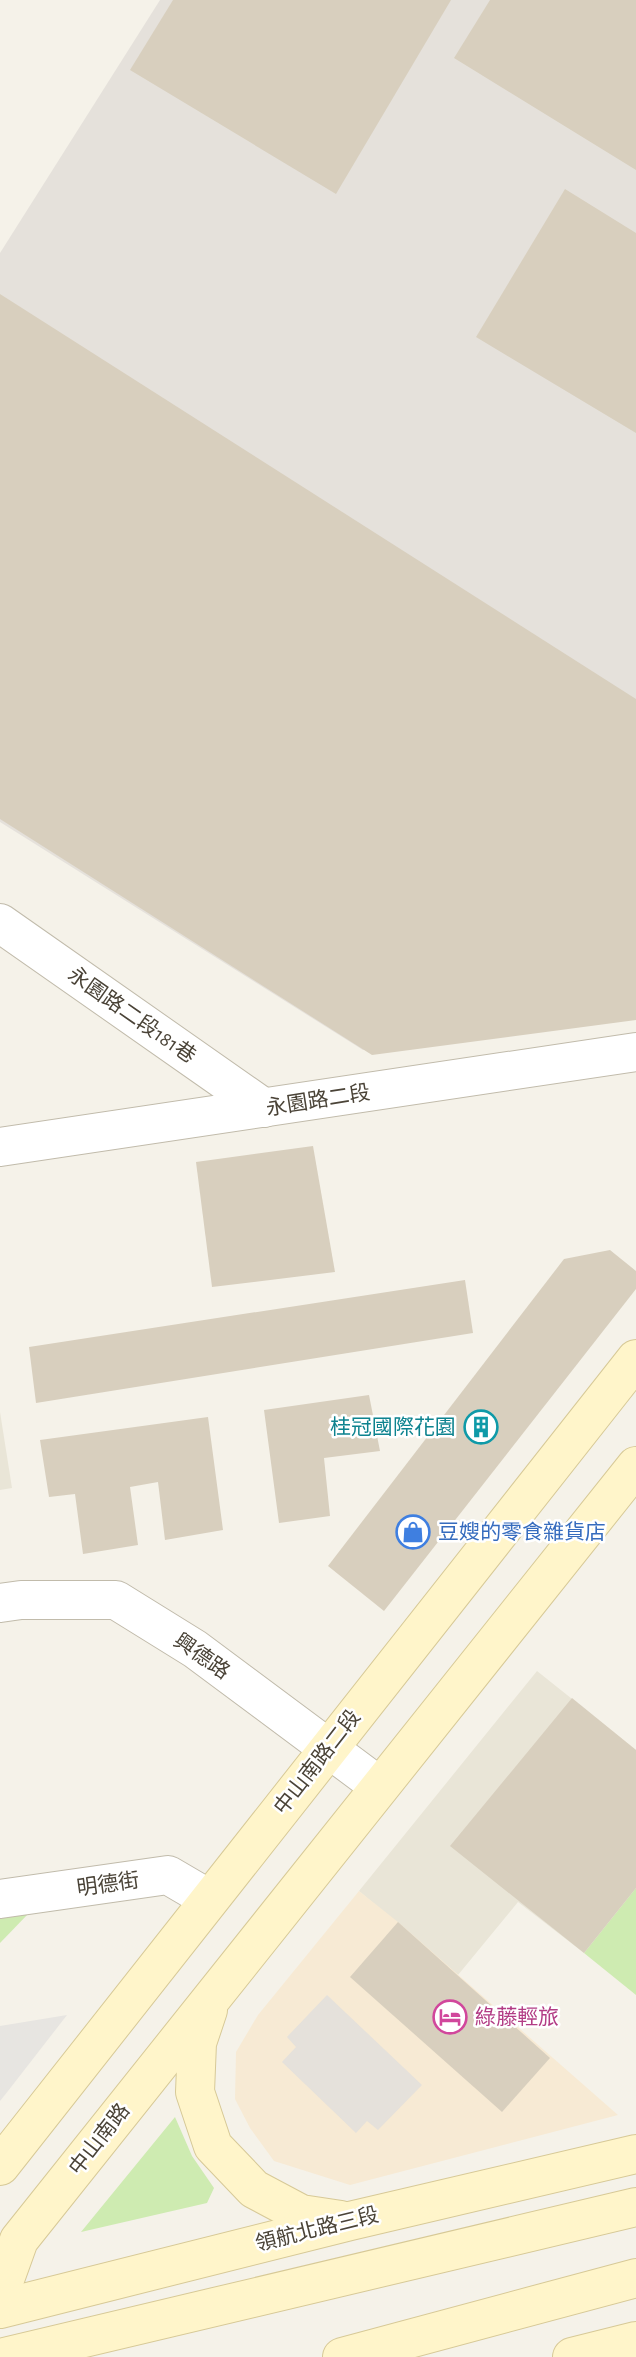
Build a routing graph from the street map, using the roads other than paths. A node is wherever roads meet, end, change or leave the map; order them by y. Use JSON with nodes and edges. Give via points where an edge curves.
{"nodes":[{"id":1,"x":0,"y":923,"type":"edge"},
{"id":2,"x":636,"y":1053,"type":"edge"},
{"id":3,"x":264,"y":1108,"type":"junction"},
{"id":4,"x":0,"y":1147,"type":"edge"},
{"id":5,"x":636,"y":1359,"type":"edge"},
{"id":6,"x":636,"y":1466,"type":"edge"},
{"id":7,"x":0,"y":1603,"type":"edge"},
{"id":8,"x":327,"y":1749,"type":"junction"},
{"id":9,"x":379,"y":1786,"type":"junction"},
{"id":10,"x":0,"y":1899,"type":"edge"},
{"id":11,"x":209,"y":1899,"type":"junction"},
{"id":12,"x":214,"y":1994,"type":"junction"},
{"id":13,"x":636,"y":2154,"type":"edge"},
{"id":14,"x":0,"y":2166,"type":"edge"},
{"id":15,"x":636,"y":2207,"type":"edge"},
{"id":16,"x":350,"y":2221,"type":"junction"},
{"id":17,"x":636,"y":2278,"type":"edge"},
{"id":18,"x":0,"y":2293,"type":"edge"},
{"id":19,"x":0,"y":2309,"type":"edge"},
{"id":20,"x":636,"y":2341,"type":"edge"},
{"id":21,"x":4,"y":2357,"type":"edge"},
{"id":22,"x":342,"y":2357,"type":"edge"},
{"id":23,"x":572,"y":2357,"type":"edge"}],
"edges":[{"from":1,"to":3,"type":"street","name":"永園路二段181巷"},
{"from":2,"to":3,"type":"street","name":"永園路二段"},
{"from":3,"to":4,"type":"street","name":"永園路二段"},
{"from":5,"to":8,"type":"main road","name":"中山南路二段"},
{"from":6,"to":9,"type":"main road"},
{"from":7,"to":8,"type":"street","name":"興德路","via":[[116,1600],[195,1649]]},
{"from":8,"to":9,"type":"street","name":"興德路"},
{"from":8,"to":11,"type":"main road","name":"中山南路二段"},
{"from":9,"to":12,"type":"main road"},
{"from":10,"to":11,"type":"street","name":"明德街","via":[[168,1875]]},
{"from":11,"to":14,"type":"main road","name":"中山南路二段"},
{"from":12,"to":16,"type":"main road","via":[[197,2043],[195,2092],[213,2146],[254,2189],[301,2214]]},
{"from":12,"to":18,"type":"main road","name":"中山南路","via":[[19,2241]]},
{"from":13,"to":16,"type":"main road","name":"領航北路三段"},
{"from":15,"to":21,"type":"main road"},
{"from":16,"to":19,"type":"main road","name":"領航北路三段"},
{"from":17,"to":22,"type":"main road"},
{"from":20,"to":23,"type":"main road"}]}
